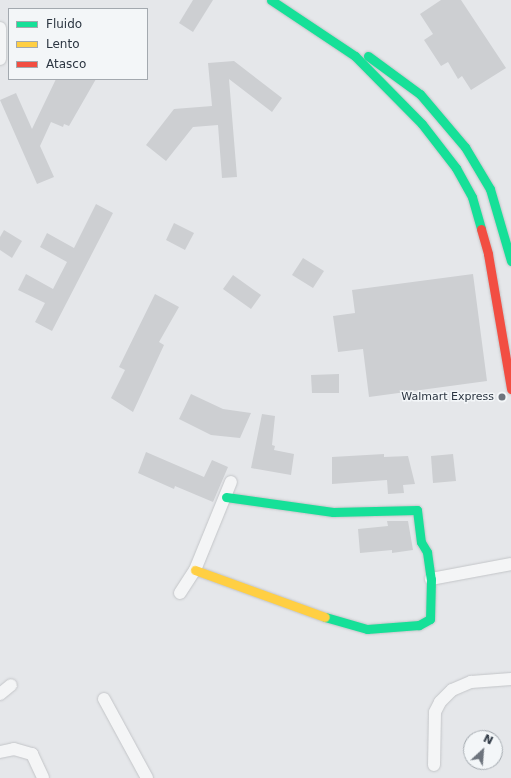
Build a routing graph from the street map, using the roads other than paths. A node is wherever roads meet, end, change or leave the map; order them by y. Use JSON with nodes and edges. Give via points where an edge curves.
{"nodes":[{"id":1,"x":271,"y":0,"type":"edge"},
{"id":2,"x":288,"y":0,"type":"edge"},
{"id":3,"x":0,"y":28,"type":"edge"},
{"id":4,"x":0,"y":59,"type":"edge"},
{"id":5,"x":511,"y":261,"type":"edge"},
{"id":6,"x":511,"y":389,"type":"edge"},
{"id":7,"x":231,"y":482,"type":"dead end"},
{"id":8,"x":226,"y":497,"type":"junction"},
{"id":9,"x":511,"y":564,"type":"edge"},
{"id":10,"x":195,"y":570,"type":"junction"},
{"id":11,"x":431,"y":579,"type":"junction"},
{"id":12,"x":180,"y":593,"type":"dead end"},
{"id":13,"x":511,"y":679,"type":"edge"},
{"id":14,"x":11,"y":685,"type":"dead end"},
{"id":15,"x":0,"y":694,"type":"edge"},
{"id":16,"x":104,"y":699,"type":"dead end"},
{"id":17,"x":0,"y":752,"type":"edge"},
{"id":18,"x":434,"y":765,"type":"dead end"},
{"id":19,"x":43,"y":778,"type":"edge"},
{"id":20,"x":147,"y":778,"type":"edge"}],
"edges":[{"from":1,"to":6,"type":"main road","via":[[355,56],[422,124],[456,168],[472,197],[488,254]]},
{"from":2,"to":5,"type":"main road","via":[[420,94],[434,107],[466,147],[490,189]]},
{"from":3,"to":4,"type":"street"},
{"from":7,"to":8,"type":"street"},
{"from":8,"to":10,"type":"street"},
{"from":8,"to":11,"type":"main road","via":[[333,512],[417,510],[421,542],[427,552]]},
{"from":9,"to":11,"type":"street"},
{"from":10,"to":11,"type":"main road","via":[[341,623],[367,629],[419,625],[430,619]]},
{"from":10,"to":12,"type":"street"},
{"from":13,"to":18,"type":"street","via":[[471,682],[452,690],[440,702],[435,712]]},
{"from":14,"to":15,"type":"street"},
{"from":16,"to":20,"type":"street"},
{"from":17,"to":19,"type":"street","via":[[14,749],[32,754]]}]}
